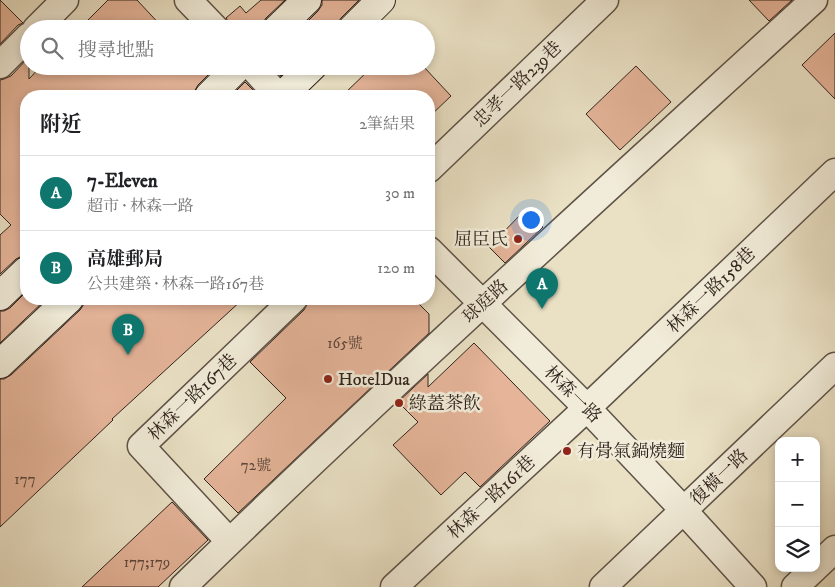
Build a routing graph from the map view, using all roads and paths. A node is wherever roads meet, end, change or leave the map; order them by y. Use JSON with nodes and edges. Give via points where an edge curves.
{"nodes":[{"id":1,"x":65,"y":0,"type":"edge"},
{"id":2,"x":188,"y":0,"type":"edge"},
{"id":3,"x":307,"y":0,"type":"edge"},
{"id":4,"x":381,"y":0,"type":"edge"},
{"id":5,"x":605,"y":0,"type":"edge"},
{"id":6,"x":814,"y":0,"type":"edge"},
{"id":7,"x":45,"y":20,"type":"edge"},
{"id":8,"x":207,"y":20,"type":"edge"},
{"id":9,"x":286,"y":20,"type":"edge"},
{"id":10,"x":361,"y":20,"type":"edge"},
{"id":11,"x":20,"y":45,"type":"edge"},
{"id":12,"x":0,"y":65,"type":"edge"},
{"id":13,"x":230,"y":75,"type":"edge"},
{"id":14,"x":259,"y":75,"type":"edge"},
{"id":15,"x":303,"y":75,"type":"edge"},
{"id":16,"x":214,"y":90,"type":"edge"},
{"id":17,"x":275,"y":90,"type":"edge"},
{"id":18,"x":287,"y":90,"type":"edge"},
{"id":19,"x":435,"y":163,"type":"edge"},
{"id":20,"x":835,"y":172,"type":"edge"},
{"id":21,"x":435,"y":256,"type":"edge"},
{"id":22,"x":20,"y":277,"type":"edge"},
{"id":23,"x":0,"y":296,"type":"edge"},
{"id":24,"x":482,"y":304,"type":"junction"},
{"id":25,"x":63,"y":305,"type":"edge"},
{"id":26,"x":288,"y":305,"type":"edge"},
{"id":27,"x":0,"y":364,"type":"edge"},
{"id":28,"x":835,"y":366,"type":"edge"},
{"id":29,"x":587,"y":408,"type":"junction"},
{"id":30,"x":684,"y":511,"type":"junction"},
{"id":31,"x":229,"y":542,"type":"junction"},
{"id":32,"x":835,"y":549,"type":"edge"},
{"id":33,"x":820,"y":564,"type":"edge"},
{"id":34,"x":812,"y":572,"type":"edge"},
{"id":35,"x":183,"y":587,"type":"edge"},
{"id":36,"x":394,"y":587,"type":"edge"},
{"id":37,"x":604,"y":587,"type":"edge"},
{"id":38,"x":753,"y":587,"type":"edge"},
{"id":39,"x":795,"y":587,"type":"edge"}],
"edges":[{"from":1,"to":7,"type":"street"},
{"from":2,"to":8,"type":"street"},
{"from":3,"to":9,"type":"street"},
{"from":4,"to":10,"type":"street"},
{"from":5,"to":19,"type":"street","name":"忠孝一路239巷"},
{"from":6,"to":24,"type":"street","name":"球庭路"},
{"from":11,"to":12,"type":"street"},
{"from":13,"to":16,"type":"street"},
{"from":14,"to":17,"type":"street"},
{"from":15,"to":18,"type":"street"},
{"from":20,"to":29,"type":"street","name":"林森一路158巷"},
{"from":21,"to":24,"type":"street","name":"林森一路"},
{"from":22,"to":23,"type":"street"},
{"from":24,"to":29,"type":"street","name":"林森一路"},
{"from":24,"to":31,"type":"street","name":"球庭路"},
{"from":25,"to":27,"type":"street"},
{"from":26,"to":31,"type":"street","name":"林森一路167巷","via":[[140,446]]},
{"from":28,"to":30,"type":"street","name":"復橫一路"},
{"from":29,"to":30,"type":"street","name":"林森一路"},
{"from":29,"to":36,"type":"street","name":"林森一路161巷"},
{"from":30,"to":37,"type":"street","name":"復橫一路"},
{"from":30,"to":38,"type":"street","name":"林森一路"},
{"from":31,"to":35,"type":"street","name":"球庭路"},
{"from":32,"to":33,"type":"street"},
{"from":34,"to":39,"type":"street"}]}
